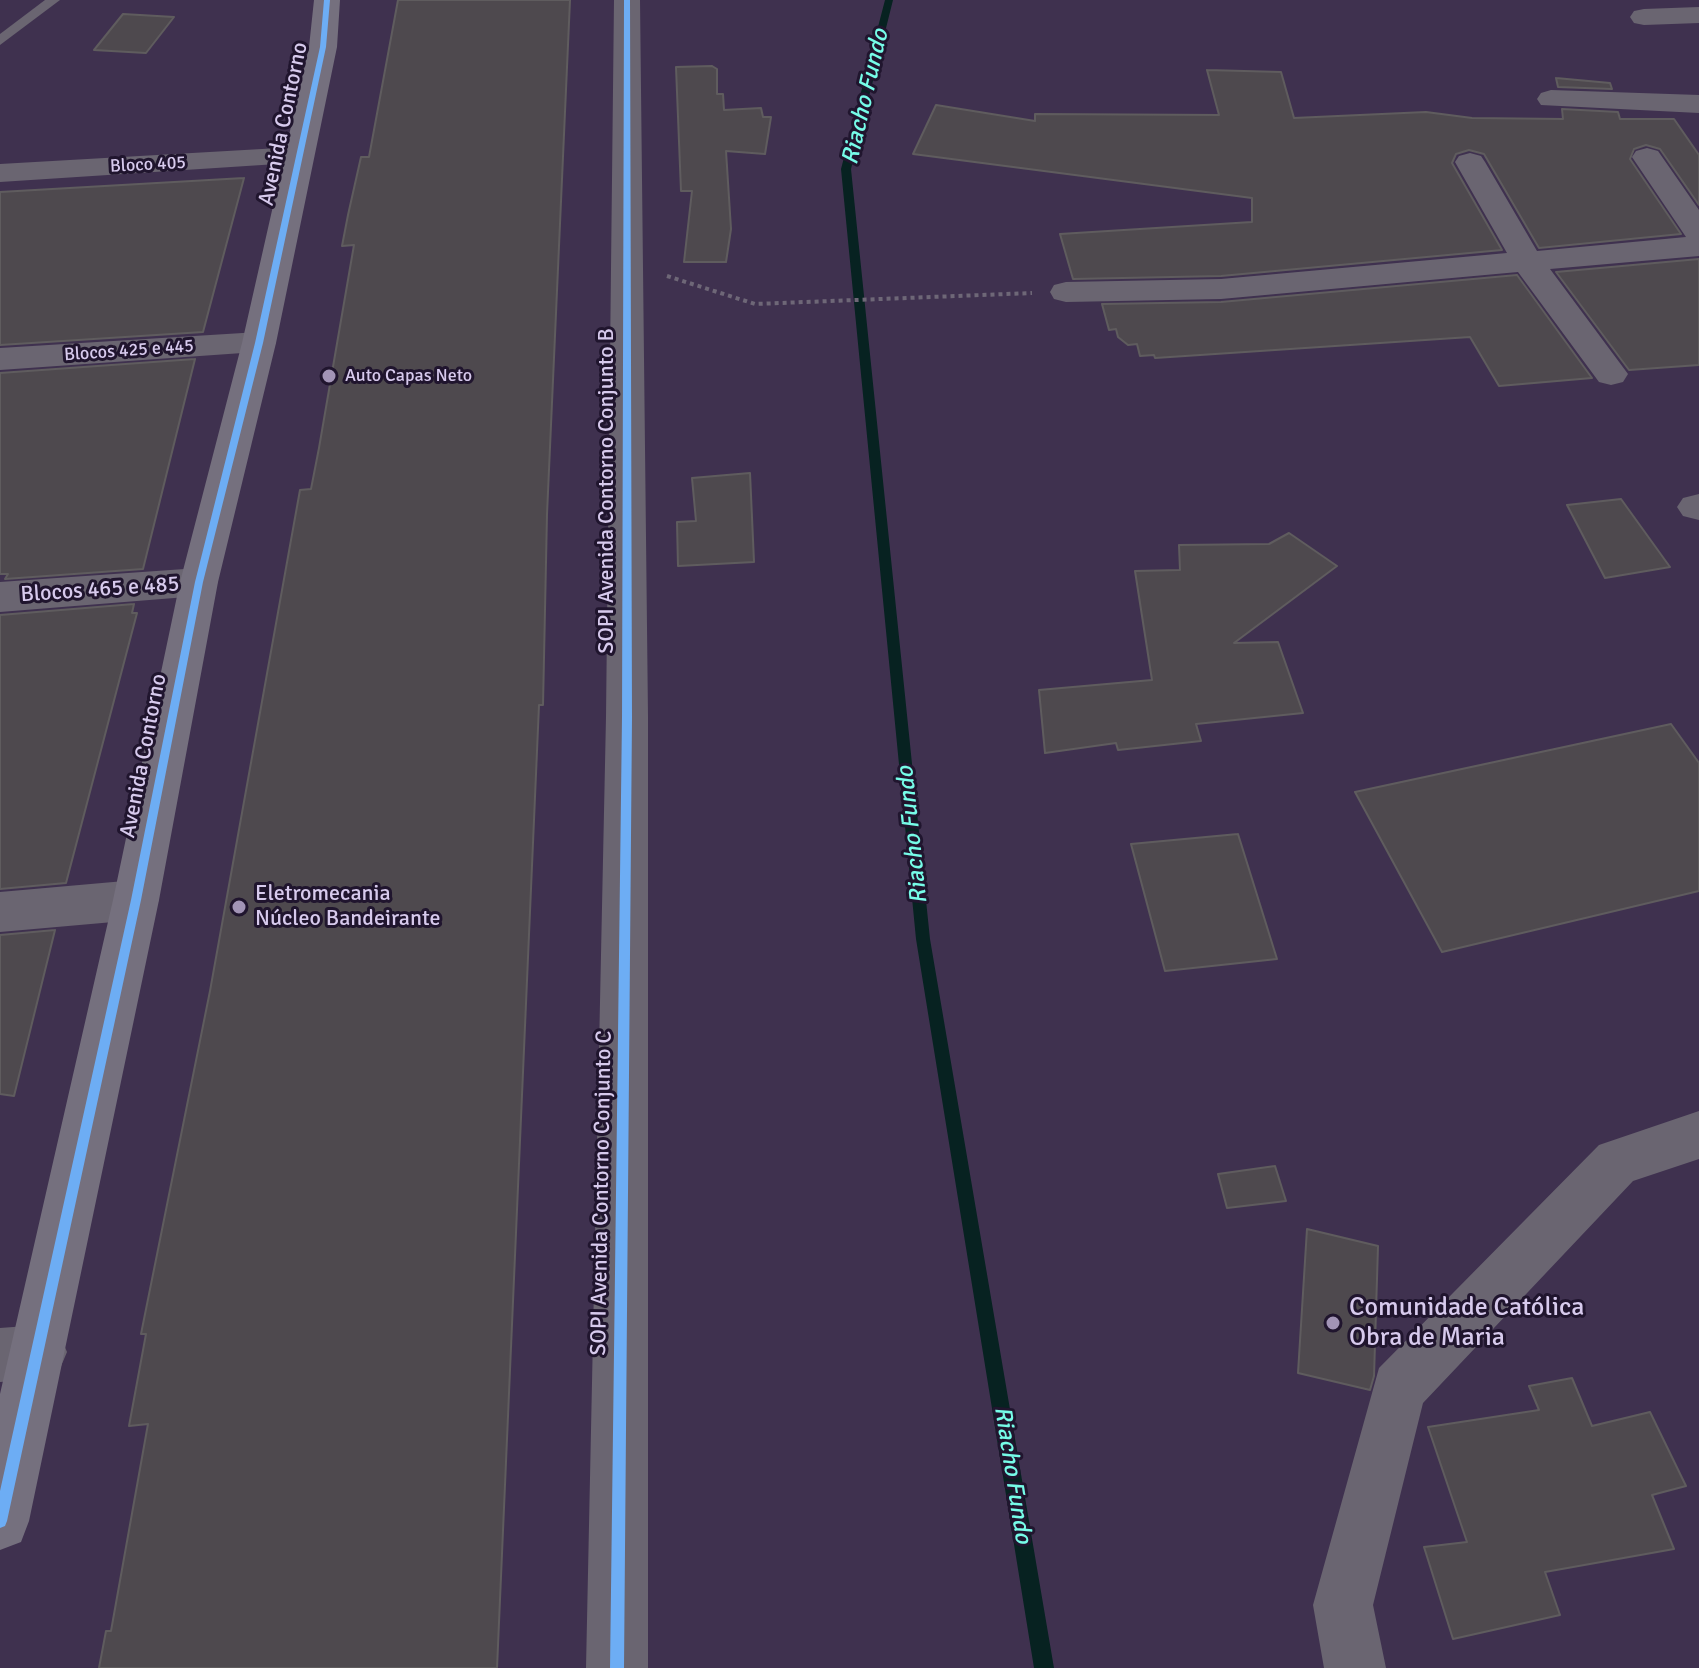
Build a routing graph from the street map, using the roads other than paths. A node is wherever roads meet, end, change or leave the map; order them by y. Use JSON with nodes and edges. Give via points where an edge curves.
{"nodes":[{"id":1,"x":53,"y":0,"type":"edge"},
{"id":2,"x":327,"y":0,"type":"edge"},
{"id":3,"x":627,"y":0,"type":"edge"},
{"id":4,"x":1699,"y":15,"type":"edge"},
{"id":5,"x":1644,"y":17,"type":"dead end"},
{"id":6,"x":0,"y":41,"type":"edge"},
{"id":7,"x":1551,"y":99,"type":"dead end"},
{"id":8,"x":1699,"y":104,"type":"edge"},
{"id":9,"x":297,"y":156,"type":"junction"},
{"id":10,"x":1647,"y":157,"type":"dead end"},
{"id":11,"x":1470,"y":162,"type":"dead end"},
{"id":12,"x":0,"y":173,"type":"edge"},
{"id":13,"x":1699,"y":233,"type":"edge"},
{"id":14,"x":1699,"y":246,"type":"edge"},
{"id":15,"x":1529,"y":264,"type":"junction"},
{"id":16,"x":1066,"y":292,"type":"road end"},
{"id":17,"x":259,"y":343,"type":"junction"},
{"id":18,"x":0,"y":359,"type":"edge"},
{"id":19,"x":1611,"y":374,"type":"dead end"},
{"id":20,"x":199,"y":582,"type":"junction"},
{"id":21,"x":0,"y":597,"type":"edge"},
{"id":22,"x":627,"y":717,"type":"joint"},
{"id":23,"x":136,"y":900,"type":"junction"},
{"id":24,"x":0,"y":912,"type":"edge"},
{"id":25,"x":1699,"y":1135,"type":"edge"},
{"id":26,"x":20,"y":1353,"type":"edge"},
{"id":27,"x":0,"y":1521,"type":"edge"},
{"id":28,"x":617,"y":1668,"type":"edge"},
{"id":29,"x":1355,"y":1668,"type":"edge"}],
"edges":[{"from":1,"to":6,"type":"lane"},
{"from":2,"to":9,"type":"street","name":"Avenida Contorno","via":[[323,47]]},
{"from":3,"to":22,"type":"street","name":"SOPI Avenida Contorno Conjunto B"},
{"from":4,"to":5,"type":"street"},
{"from":7,"to":8,"type":"street"},
{"from":9,"to":12,"type":"street","name":"Bloco 405"},
{"from":9,"to":17,"type":"street","name":"Avenida Contorno"},
{"from":10,"to":13,"type":"street"},
{"from":11,"to":15,"type":"street"},
{"from":14,"to":15,"type":"street"},
{"from":15,"to":16,"type":"street","via":[[1221,289]]},
{"from":15,"to":19,"type":"street"},
{"from":17,"to":18,"type":"street","name":"Blocos 425 e 445"},
{"from":17,"to":20,"type":"street","name":"Avenida Contorno"},
{"from":20,"to":21,"type":"street","name":"Blocos 465 e 485"},
{"from":20,"to":23,"type":"street","name":"Avenida Contorno"},
{"from":22,"to":28,"type":"street","name":"SOPI Avenida Contorno Conjunto C"},
{"from":23,"to":24,"type":"street"},
{"from":23,"to":26,"type":"street","name":"Avenida Contorno"},
{"from":25,"to":29,"type":"street","via":[[1617,1162],[1399,1388],[1343,1605]]},
{"from":26,"to":27,"type":"street","name":"Avenida Contorno"}]}
